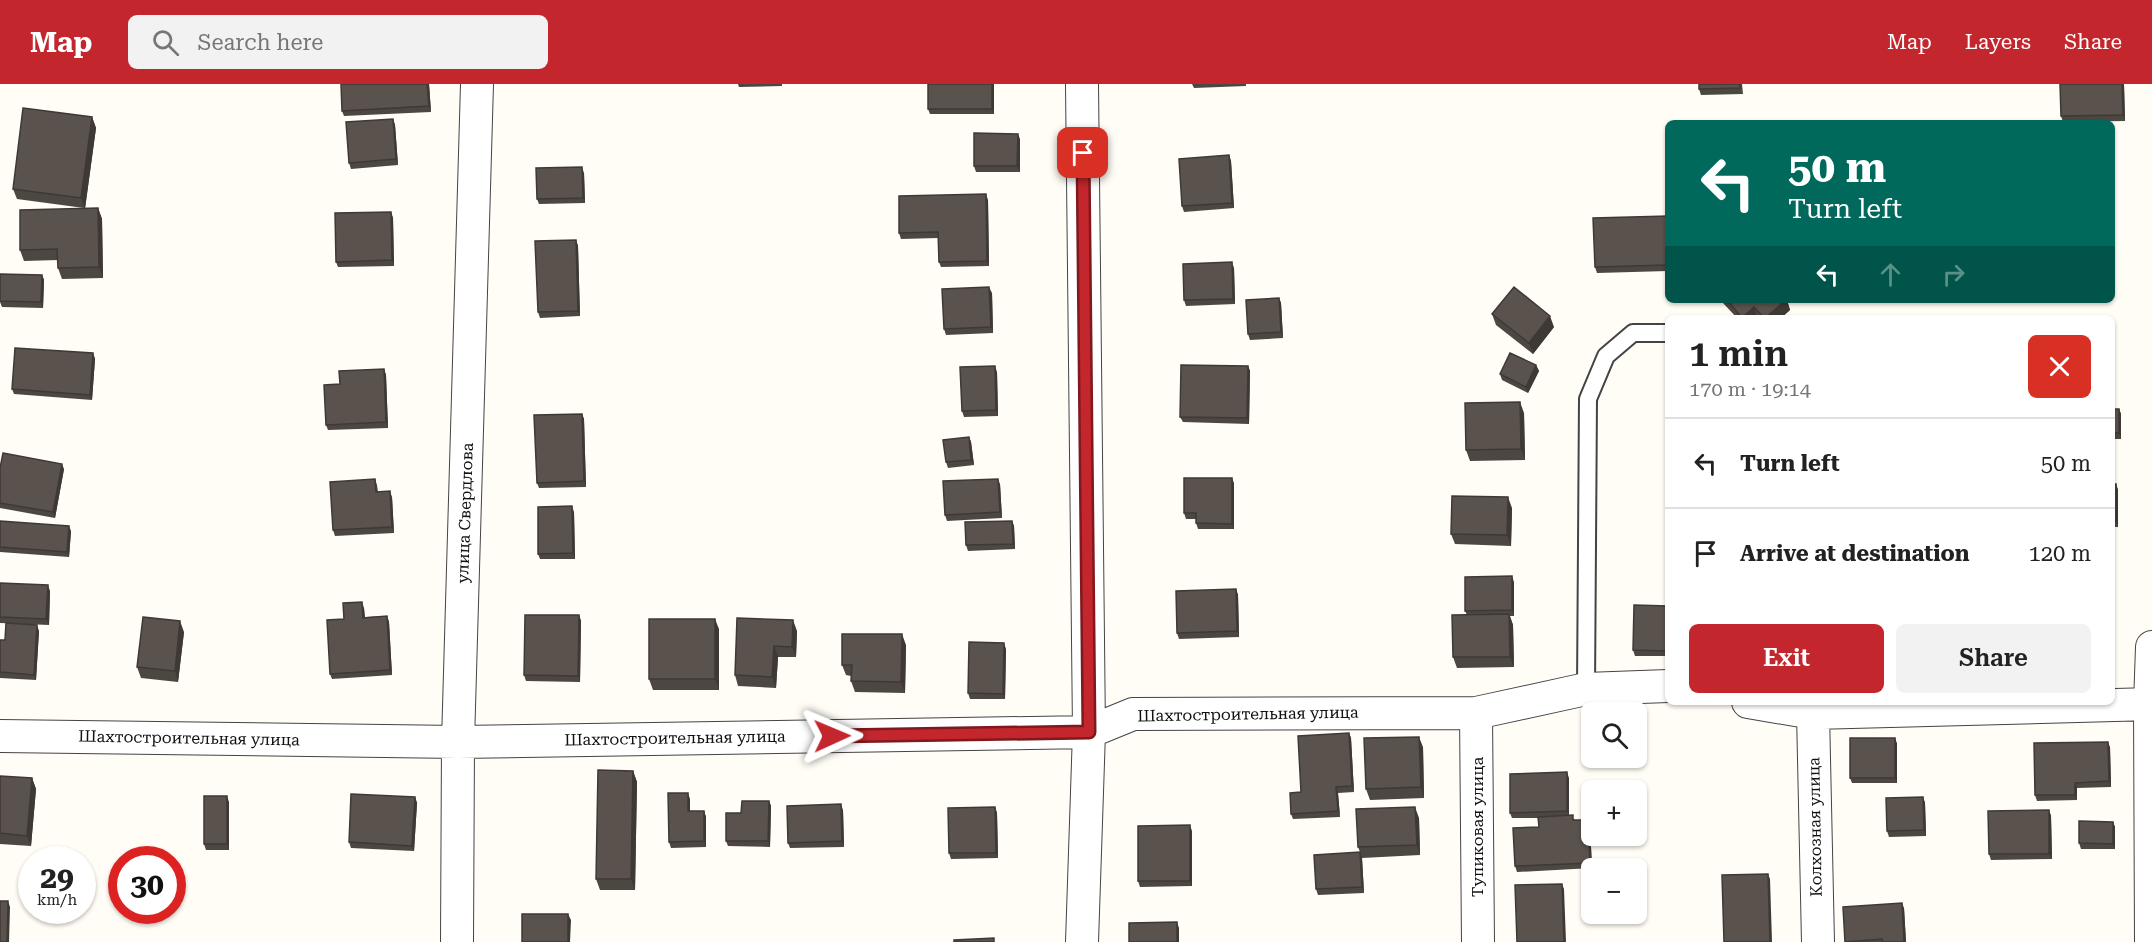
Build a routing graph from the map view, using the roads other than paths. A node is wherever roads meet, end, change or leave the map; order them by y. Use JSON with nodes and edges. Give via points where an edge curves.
{"nodes":[{"id":1,"x":477,"y":84,"type":"edge"},
{"id":2,"x":1082,"y":84,"type":"edge"},
{"id":3,"x":1665,"y":333,"type":"edge"},
{"id":4,"x":2152,"y":646,"type":"edge"},
{"id":5,"x":1665,"y":686,"type":"edge"},
{"id":6,"x":1586,"y":689,"type":"junction"},
{"id":7,"x":2151,"y":704,"type":"edge"},
{"id":8,"x":1766,"y":705,"type":"edge"},
{"id":9,"x":2113,"y":705,"type":"edge"},
{"id":10,"x":2115,"y":705,"type":"edge"},
{"id":11,"x":1476,"y":713,"type":"junction"},
{"id":12,"x":1813,"y":713,"type":"junction"},
{"id":13,"x":1089,"y":732,"type":"junction"},
{"id":14,"x":0,"y":736,"type":"edge"},
{"id":15,"x":458,"y":742,"type":"junction"},
{"id":16,"x":457,"y":942,"type":"edge"},
{"id":17,"x":1082,"y":942,"type":"edge"},
{"id":18,"x":1478,"y":942,"type":"edge"},
{"id":19,"x":1818,"y":942,"type":"edge"},
{"id":20,"x":2151,"y":942,"type":"edge"}],
"edges":[{"from":1,"to":15,"type":"street","name":"улица Свердлова"},
{"from":2,"to":13,"type":"street"},
{"from":3,"to":6,"type":"lane","via":[[1633,333],[1606,356],[1588,399]]},
{"from":4,"to":7,"type":"street"},
{"from":5,"to":6,"type":"street","name":"Шахтостроительная улица"},
{"from":6,"to":11,"type":"street","name":"Шахтостроительная улица"},
{"from":7,"to":10,"type":"street"},
{"from":7,"to":20,"type":"street"},
{"from":8,"to":12,"type":"street"},
{"from":9,"to":12,"type":"street"},
{"from":11,"to":13,"type":"street","name":"Шахтостроительная улица","via":[[1133,714]]},
{"from":11,"to":18,"type":"street","name":"Тупиковая улица"},
{"from":12,"to":19,"type":"street","name":"Колхозная улица"},
{"from":13,"to":15,"type":"street","name":"Шахтостроительная улица"},
{"from":13,"to":17,"type":"street"},
{"from":14,"to":15,"type":"street","name":"Шахтостроительная улица"},
{"from":15,"to":16,"type":"street","name":"улица Свердлова"}]}
